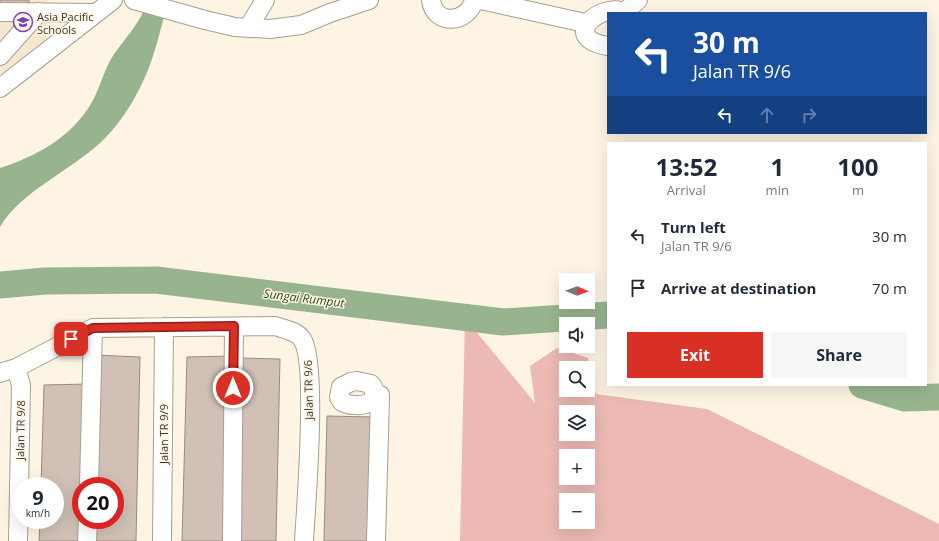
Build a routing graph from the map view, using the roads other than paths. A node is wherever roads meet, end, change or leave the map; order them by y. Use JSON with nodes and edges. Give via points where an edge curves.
{"nodes":[{"id":1,"x":113,"y":0,"type":"edge"},
{"id":2,"x":136,"y":0,"type":"edge"},
{"id":3,"x":265,"y":0,"type":"edge"},
{"id":4,"x":369,"y":0,"type":"edge"},
{"id":5,"x":431,"y":0,"type":"edge"},
{"id":6,"x":474,"y":0,"type":"edge"},
{"id":7,"x":481,"y":0,"type":"edge"},
{"id":8,"x":630,"y":8,"type":"edge"},
{"id":9,"x":0,"y":12,"type":"edge"},
{"id":10,"x":39,"y":12,"type":"junction"},
{"id":11,"x":95,"y":13,"type":"junction"},
{"id":12,"x":585,"y":23,"type":"junction"},
{"id":13,"x":248,"y":28,"type":"junction"},
{"id":14,"x":607,"y":46,"type":"edge"},
{"id":15,"x":0,"y":56,"type":"edge"},
{"id":16,"x":0,"y":88,"type":"edge"},
{"id":17,"x":234,"y":326,"type":"junction"},
{"id":18,"x":164,"y":327,"type":"junction"},
{"id":19,"x":93,"y":328,"type":"junction"},
{"id":20,"x":8,"y":370,"type":"edge"},
{"id":21,"x":310,"y":398,"type":"junction"},
{"id":22,"x":89,"y":477,"type":"edge"},
{"id":23,"x":88,"y":529,"type":"edge"},
{"id":24,"x":18,"y":541,"type":"edge"},
{"id":25,"x":87,"y":541,"type":"edge"},
{"id":26,"x":162,"y":541,"type":"edge"},
{"id":27,"x":232,"y":541,"type":"edge"},
{"id":28,"x":304,"y":541,"type":"edge"},
{"id":29,"x":376,"y":541,"type":"edge"}],
"edges":[{"from":1,"to":11,"type":"street"},
{"from":2,"to":13,"type":"street","via":[[184,16]]},
{"from":3,"to":13,"type":"street"},
{"from":4,"to":13,"type":"street","via":[[301,25],[270,29]]},
{"from":5,"to":6,"type":"street","via":[[434,10],[440,15],[447,19],[455,19],[468,12]]},
{"from":7,"to":12,"type":"street"},
{"from":8,"to":12,"type":"street","via":[[610,1],[601,2],[593,6],[587,14]]},
{"from":9,"to":10,"type":"street"},
{"from":10,"to":11,"type":"street"},
{"from":10,"to":15,"type":"street"},
{"from":11,"to":16,"type":"street"},
{"from":12,"to":14,"type":"street","via":[[586,32],[591,40]]},
{"from":17,"to":18,"type":"street","name":"Jalan TR 9/6"},
{"from":17,"to":21,"type":"street","name":"Jalan TR 9/6","via":[[275,326],[291,331],[302,339],[308,357]]},
{"from":17,"to":27,"type":"street"},
{"from":18,"to":19,"type":"street","name":"Jalan TR 9/6"},
{"from":18,"to":26,"type":"street","name":"Jalan TR 9/9"},
{"from":19,"to":20,"type":"street","name":"Jalan TR 9/6"},
{"from":19,"to":22,"type":"street"},
{"from":20,"to":24,"type":"street","name":"Jalan TR 9/8","via":[[21,385]]},
{"from":21,"to":28,"type":"street","name":"Jalan TR 9/6"},
{"from":21,"to":29,"type":"street","via":[[339,397],[348,405],[363,406],[372,400],[374,392],[380,395]]},
{"from":23,"to":25,"type":"street"}]}
